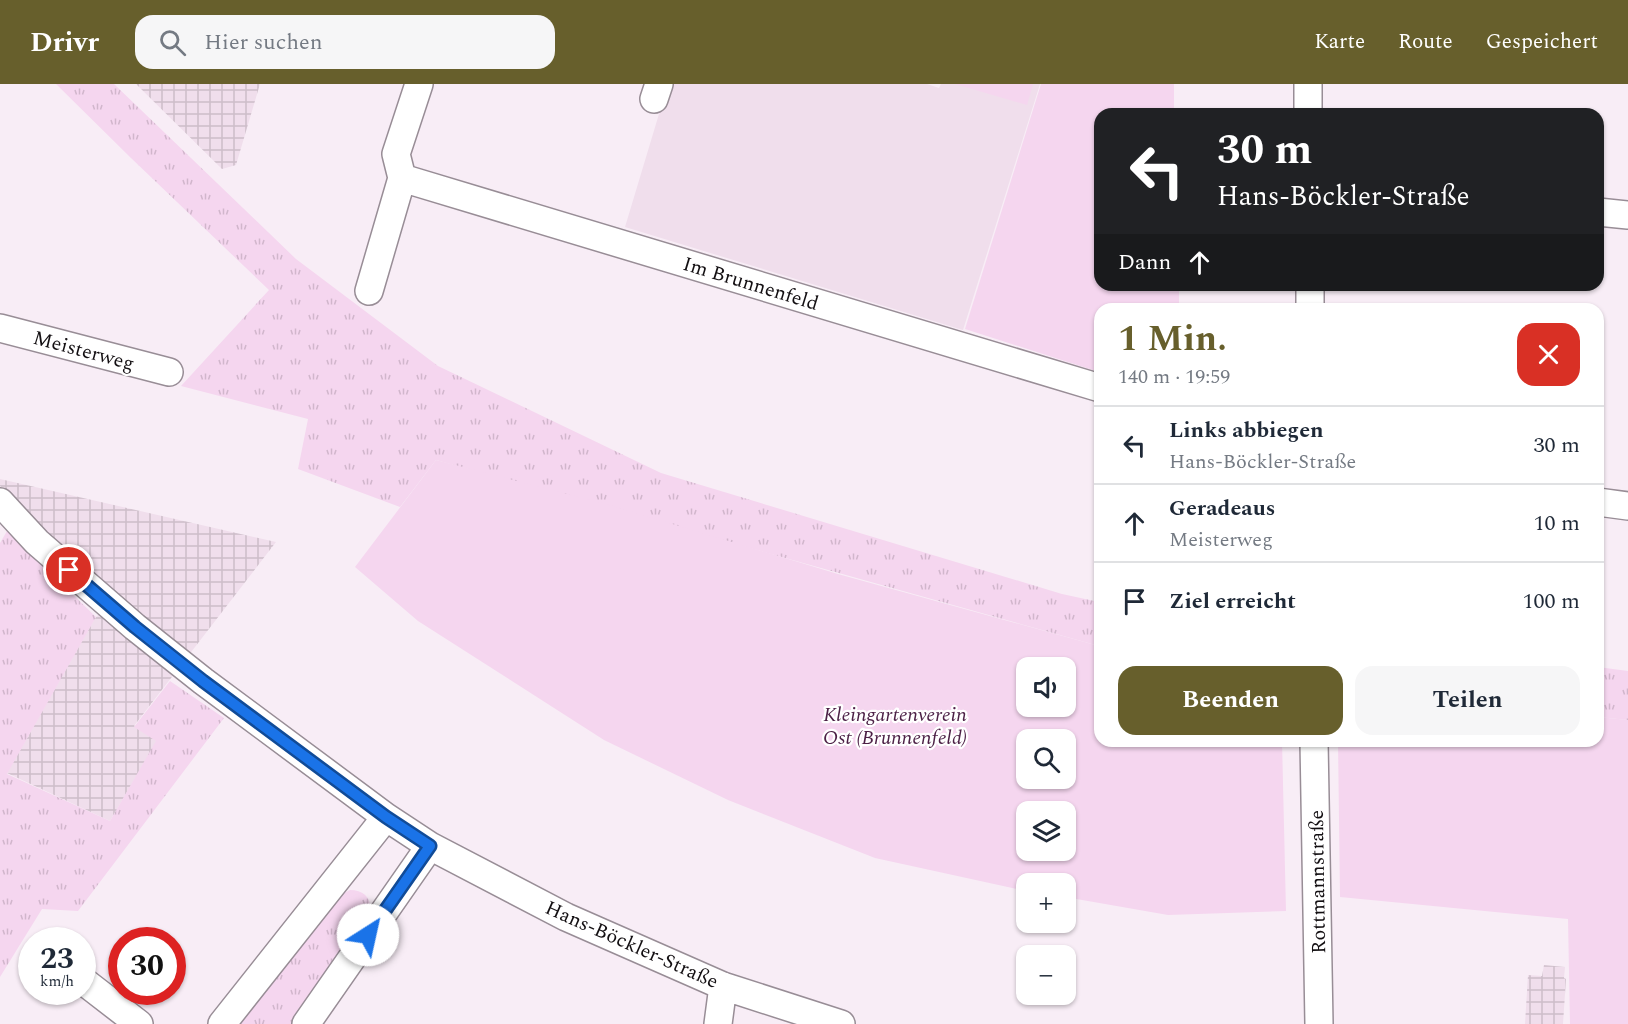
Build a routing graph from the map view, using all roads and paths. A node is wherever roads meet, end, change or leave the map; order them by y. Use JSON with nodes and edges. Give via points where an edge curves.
{"nodes":[{"id":1,"x":419,"y":84,"type":"edge"},
{"id":2,"x":1308,"y":84,"type":"edge"},
{"id":3,"x":1308,"y":108,"type":"edge"},
{"id":4,"x":402,"y":178,"type":"junction"},
{"id":5,"x":1604,"y":213,"type":"edge"},
{"id":6,"x":1628,"y":215,"type":"edge"},
{"id":7,"x":369,"y":291,"type":"dead end"},
{"id":8,"x":0,"y":327,"type":"edge"},
{"id":9,"x":169,"y":372,"type":"dead end"},
{"id":10,"x":1094,"y":386,"type":"edge"},
{"id":11,"x":0,"y":502,"type":"edge"},
{"id":12,"x":1604,"y":503,"type":"edge"},
{"id":13,"x":1628,"y":506,"type":"edge"},
{"id":14,"x":1314,"y":747,"type":"edge"},
{"id":15,"x":386,"y":817,"type":"junction"},
{"id":16,"x":430,"y":846,"type":"junction"},
{"id":17,"x":723,"y":986,"type":"junction"},
{"id":18,"x":96,"y":991,"type":"edge"},
{"id":19,"x":139,"y":1024,"type":"edge"},
{"id":20,"x":222,"y":1024,"type":"edge"},
{"id":21,"x":306,"y":1024,"type":"edge"},
{"id":22,"x":718,"y":1024,"type":"edge"},
{"id":23,"x":841,"y":1024,"type":"edge"},
{"id":24,"x":1319,"y":1024,"type":"edge"}],
"edges":[{"from":1,"to":4,"type":"street","via":[[396,154]]},
{"from":2,"to":3,"type":"street"},
{"from":4,"to":7,"type":"street"},
{"from":4,"to":10,"type":"street","name":"Im Brunnenfeld"},
{"from":5,"to":6,"type":"street"},
{"from":8,"to":9,"type":"street","name":"Meisterweg"},
{"from":11,"to":15,"type":"street","via":[[37,542],[135,627]]},
{"from":12,"to":13,"type":"street"},
{"from":14,"to":24,"type":"street","name":"Rottmannstraße"},
{"from":15,"to":16,"type":"street","name":"Hans-Böckler-Straße"},
{"from":15,"to":20,"type":"street"},
{"from":16,"to":17,"type":"street","name":"Hans-Böckler-Straße","via":[[566,917]]},
{"from":16,"to":21,"type":"street"},
{"from":17,"to":22,"type":"street"},
{"from":17,"to":23,"type":"street","name":"Hans-Böckler-Straße"},
{"from":18,"to":19,"type":"street"}]}
